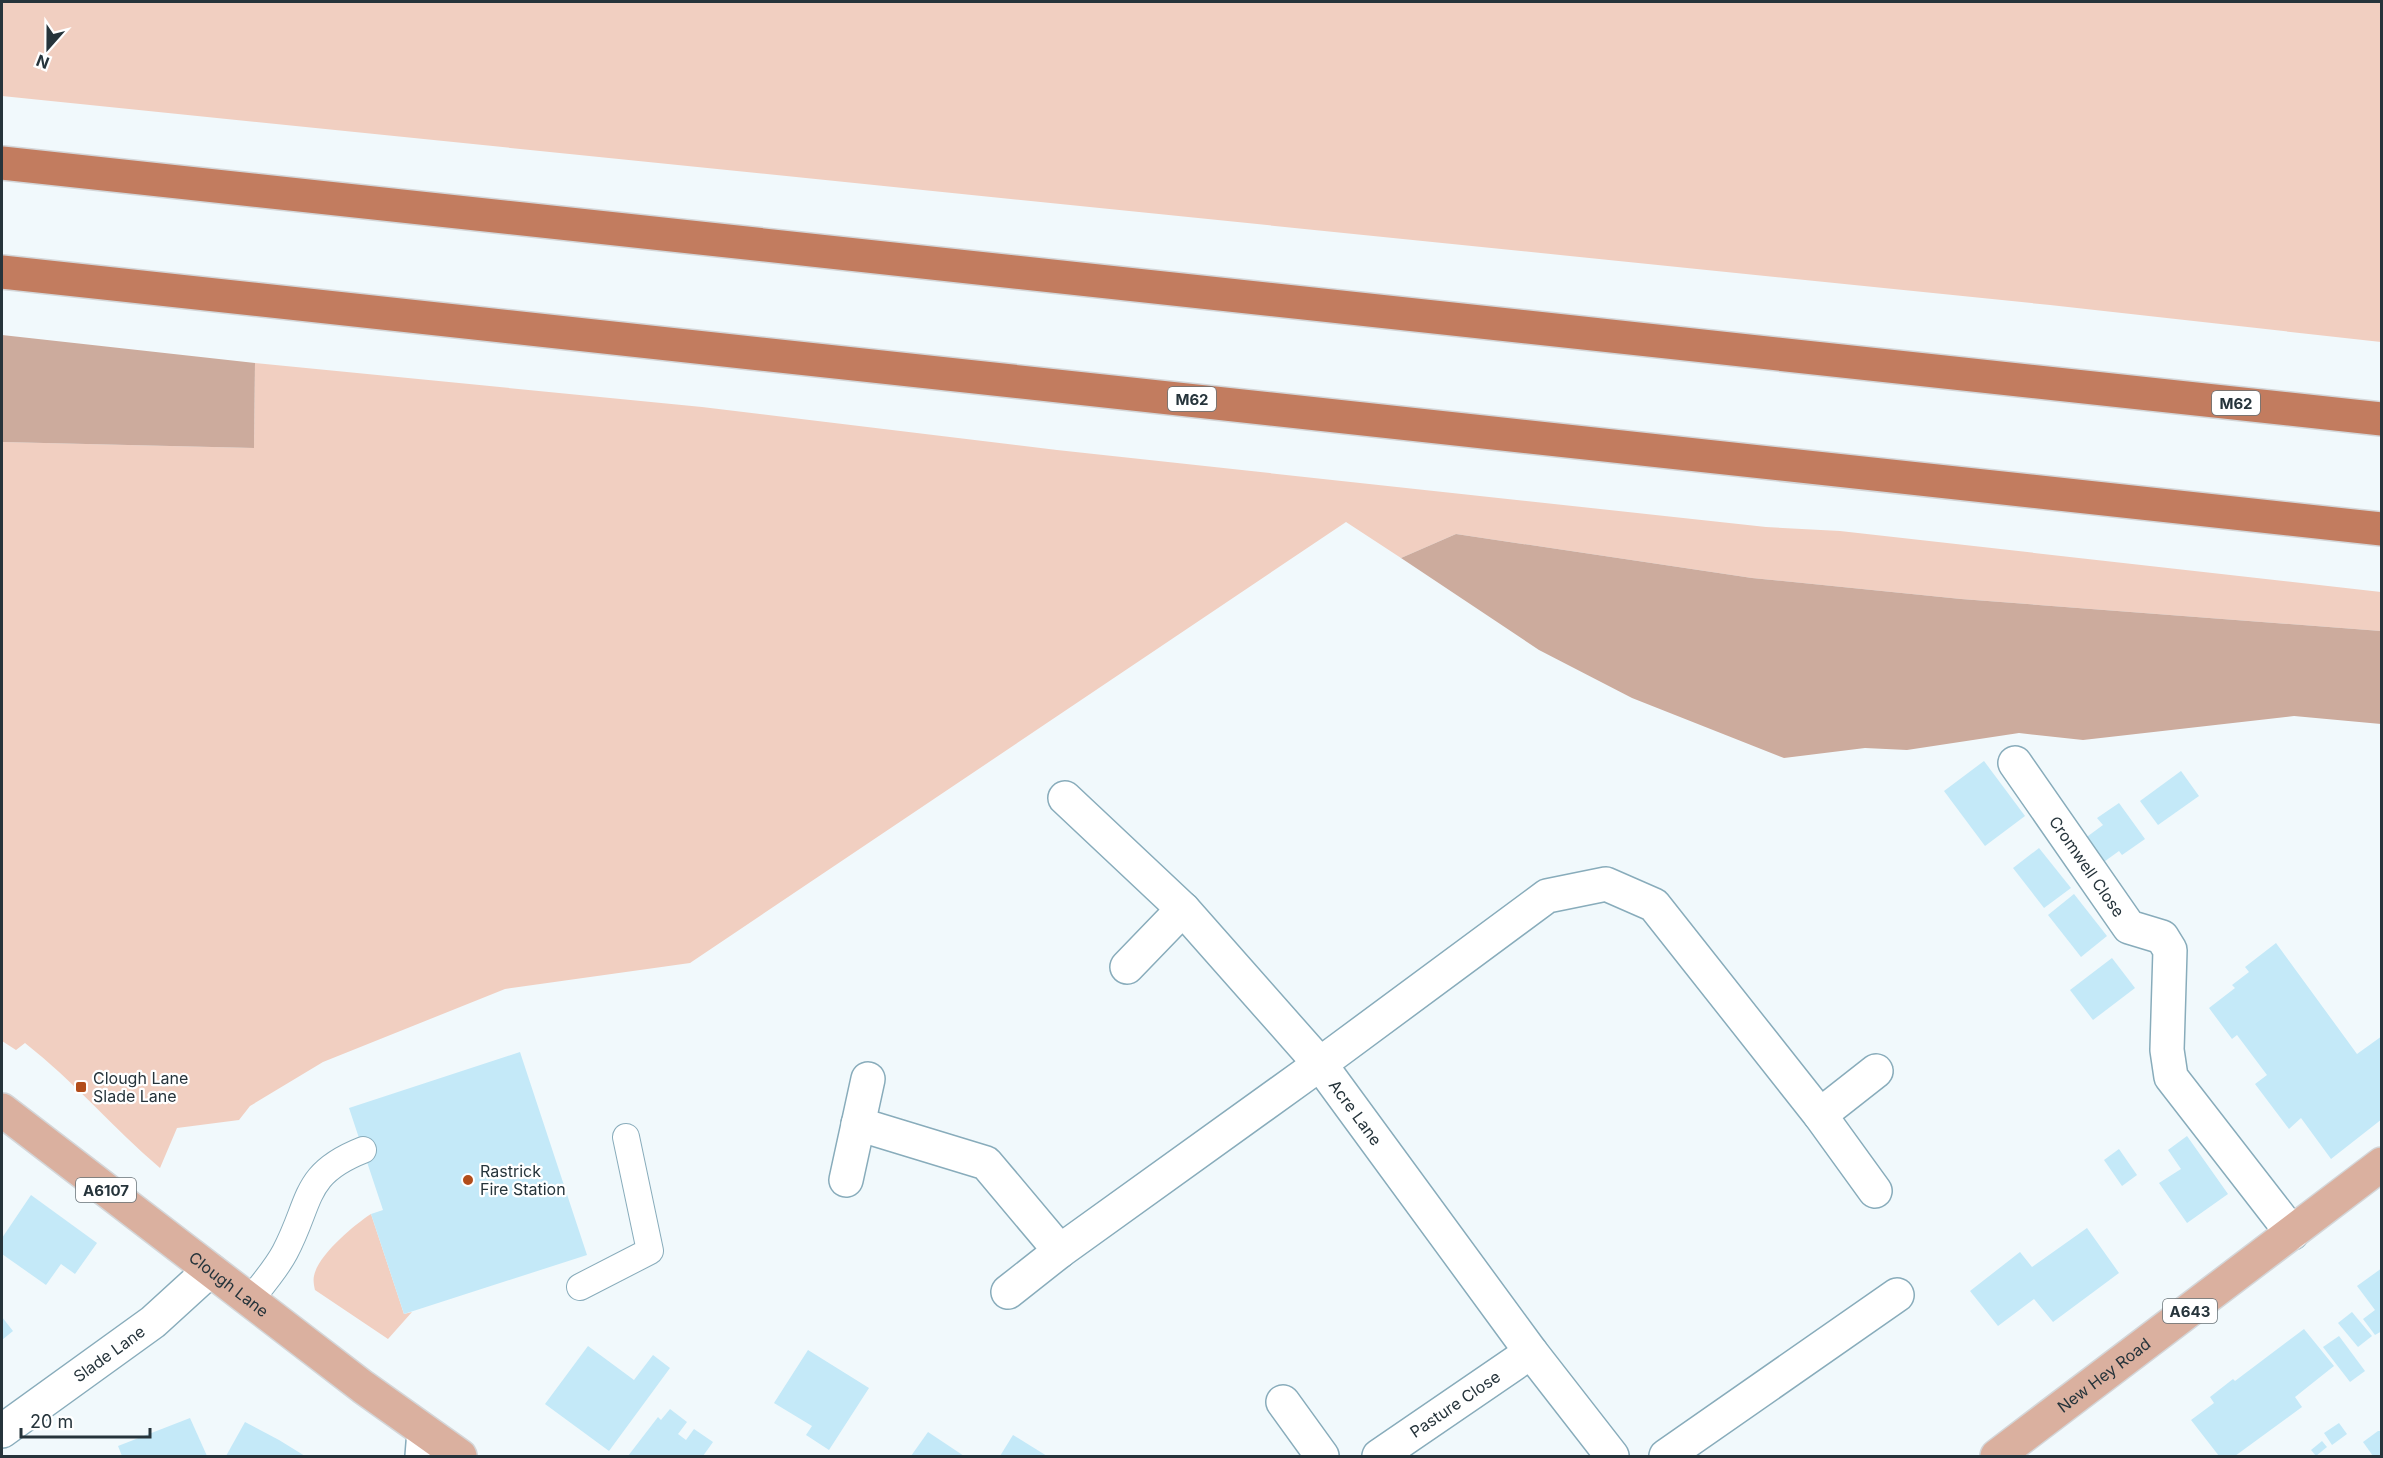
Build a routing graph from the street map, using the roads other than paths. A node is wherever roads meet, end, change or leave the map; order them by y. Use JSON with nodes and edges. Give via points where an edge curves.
{"nodes":[{"id":1,"x":2,"y":163,"type":"edge"},
{"id":2,"x":2,"y":272,"type":"edge"},
{"id":3,"x":2382,"y":419,"type":"edge"},
{"id":4,"x":2382,"y":529,"type":"edge"},
{"id":5,"x":2015,"y":764,"type":"dead end"},
{"id":6,"x":1065,"y":798,"type":"dead end"},
{"id":7,"x":1183,"y":909,"type":"junction"},
{"id":8,"x":1127,"y":967,"type":"dead end"},
{"id":9,"x":1320,"y":1065,"type":"junction"},
{"id":10,"x":1876,"y":1071,"type":"dead end"},
{"id":11,"x":868,"y":1079,"type":"dead end"},
{"id":12,"x":2,"y":1110,"type":"edge"},
{"id":13,"x":1820,"y":1115,"type":"junction"},
{"id":14,"x":858,"y":1124,"type":"junction"},
{"id":15,"x":2,"y":1130,"type":"edge"},
{"id":16,"x":626,"y":1137,"type":"dead end"},
{"id":17,"x":48,"y":1146,"type":"junction"},
{"id":18,"x":363,"y":1150,"type":"dead end"},
{"id":19,"x":2382,"y":1164,"type":"edge"},
{"id":20,"x":846,"y":1180,"type":"dead end"},
{"id":21,"x":1875,"y":1191,"type":"dead end"},
{"id":22,"x":2292,"y":1233,"type":"junction"},
{"id":23,"x":1060,"y":1251,"type":"junction"},
{"id":24,"x":210,"y":1270,"type":"junction"},
{"id":25,"x":580,"y":1287,"type":"dead end"},
{"id":26,"x":1008,"y":1292,"type":"dead end"},
{"id":27,"x":1897,"y":1295,"type":"dead end"},
{"id":28,"x":250,"y":1300,"type":"junction"},
{"id":29,"x":1531,"y":1352,"type":"junction"},
{"id":30,"x":1283,"y":1402,"type":"dead end"},
{"id":31,"x":2,"y":1431,"type":"edge"},
{"id":32,"x":423,"y":1444,"type":"edge"},
{"id":33,"x":460,"y":1456,"type":"edge"},
{"id":34,"x":1322,"y":1456,"type":"edge"},
{"id":35,"x":1379,"y":1456,"type":"edge"},
{"id":36,"x":1612,"y":1456,"type":"edge"},
{"id":37,"x":1666,"y":1456,"type":"edge"},
{"id":38,"x":1997,"y":1456,"type":"edge"}],
"edges":[{"from":1,"to":3,"type":"highway","number":"M62"},
{"from":2,"to":4,"type":"highway","number":"M62"},
{"from":5,"to":22,"type":"street","name":"Cromwell Close","via":[[2128,927],[2162,937],[2170,950],[2167,1050],[2171,1077]]},
{"from":6,"to":7,"type":"street","name":"Acre Lane"},
{"from":7,"to":8,"type":"street"},
{"from":7,"to":9,"type":"street","name":"Acre Lane"},
{"from":9,"to":13,"type":"street","via":[[1547,896],[1606,884],[1654,905]]},
{"from":9,"to":23,"type":"street"},
{"from":9,"to":29,"type":"street","name":"Acre Lane"},
{"from":10,"to":13,"type":"street"},
{"from":11,"to":14,"type":"street"},
{"from":12,"to":17,"type":"main road","name":"Clough Lane","number":"A6107"},
{"from":13,"to":21,"type":"street"},
{"from":14,"to":20,"type":"street"},
{"from":14,"to":23,"type":"street","via":[[986,1163]]},
{"from":15,"to":17,"type":"street"},
{"from":16,"to":25,"type":"lane","via":[[650,1251]]},
{"from":17,"to":24,"type":"main road","name":"Clough Lane","number":"A6107"},
{"from":18,"to":28,"type":"lane","via":[[341,1158],[318,1178],[284,1254]]},
{"from":19,"to":22,"type":"main road","name":"New Hey Road","number":"A643"},
{"from":22,"to":38,"type":"main road","name":"New Hey Road","number":"A643"},
{"from":23,"to":26,"type":"street"},
{"from":24,"to":28,"type":"main road","name":"Clough Lane","number":"A6107"},
{"from":24,"to":31,"type":"street","name":"Slade Lane","via":[[153,1322]]},
{"from":27,"to":37,"type":"street"},
{"from":28,"to":32,"type":"main road","name":"Clough Lane","number":"A6107","via":[[363,1388]]},
{"from":29,"to":35,"type":"street","name":"Pasture Close"},
{"from":29,"to":36,"type":"street","name":"Acre Lane"},
{"from":30,"to":34,"type":"street"},
{"from":32,"to":33,"type":"main road","name":"Clough Lane","number":"A6107"}]}
